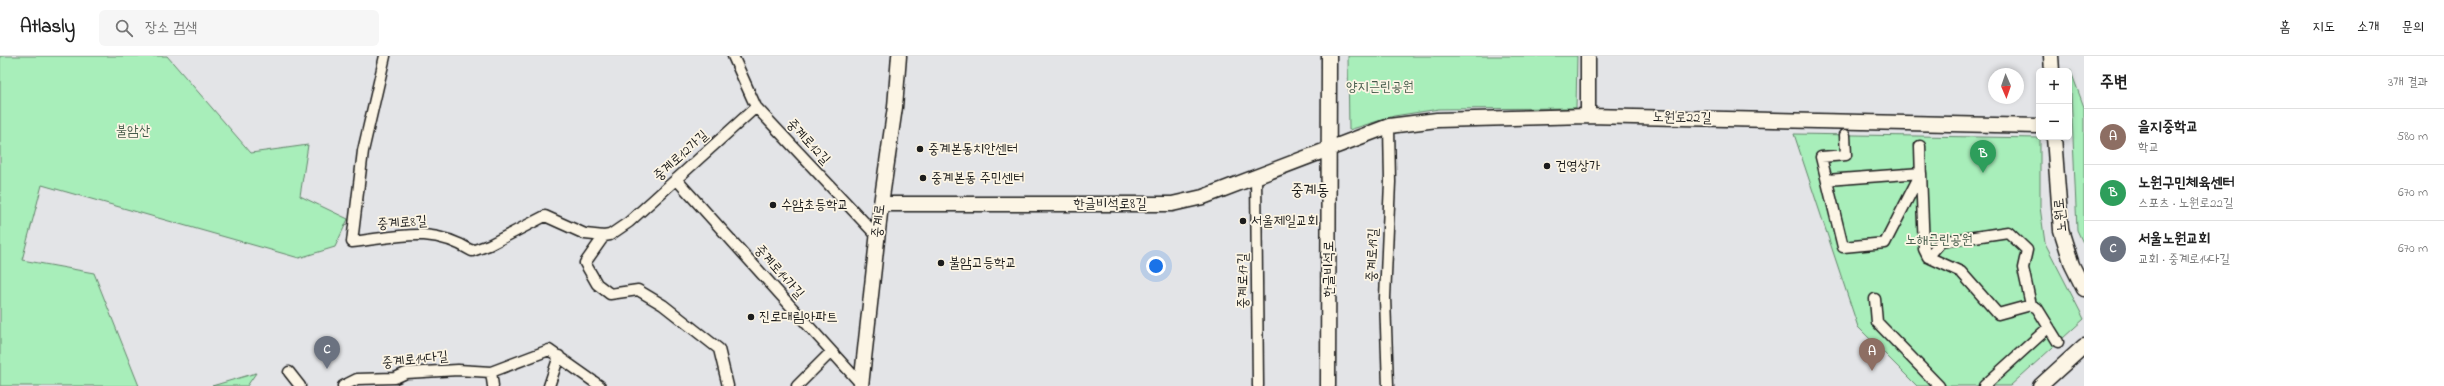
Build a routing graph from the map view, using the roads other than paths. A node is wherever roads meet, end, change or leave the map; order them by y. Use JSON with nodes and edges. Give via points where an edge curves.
{"nodes":[{"id":1,"x":385,"y":56,"type":"edge"},
{"id":2,"x":733,"y":56,"type":"edge"},
{"id":3,"x":899,"y":56,"type":"edge"},
{"id":4,"x":1329,"y":56,"type":"edge"},
{"id":5,"x":1588,"y":56,"type":"edge"},
{"id":6,"x":2051,"y":56,"type":"edge"},
{"id":7,"x":2052,"y":68,"type":"edge"},
{"id":8,"x":756,"y":107,"type":"junction"},
{"id":9,"x":1588,"y":116,"type":"junction"},
{"id":10,"x":1389,"y":126,"type":"junction"},
{"id":11,"x":2036,"y":126,"type":"edge"},
{"id":12,"x":1845,"y":135,"type":"dead end"},
{"id":13,"x":2054,"y":140,"type":"edge"},
{"id":14,"x":1920,"y":146,"type":"dead end"},
{"id":15,"x":1329,"y":147,"type":"junction"},
{"id":16,"x":1921,"y":173,"type":"junction"},
{"id":17,"x":1256,"y":176,"type":"junction"},
{"id":18,"x":676,"y":179,"type":"junction"},
{"id":19,"x":1827,"y":180,"type":"junction"},
{"id":20,"x":881,"y":204,"type":"junction"},
{"id":21,"x":604,"y":236,"type":"junction"},
{"id":22,"x":878,"y":238,"type":"junction"},
{"id":23,"x":1928,"y":257,"type":"junction"},
{"id":24,"x":2084,"y":289,"type":"edge"},
{"id":25,"x":1875,"y":299,"type":"dead end"},
{"id":26,"x":2031,"y":305,"type":"junction"},
{"id":27,"x":2049,"y":327,"type":"junction"},
{"id":28,"x":2058,"y":342,"type":"dead end"},
{"id":29,"x":2084,"y":346,"type":"edge"},
{"id":30,"x":832,"y":352,"type":"junction"},
{"id":31,"x":559,"y":356,"type":"junction"},
{"id":32,"x":289,"y":372,"type":"dead end"},
{"id":33,"x":491,"y":372,"type":"junction"},
{"id":34,"x":551,"y":385,"type":"edge"},
{"id":35,"x":861,"y":385,"type":"edge"},
{"id":36,"x":300,"y":386,"type":"edge"},
{"id":37,"x":343,"y":386,"type":"edge"},
{"id":38,"x":493,"y":386,"type":"edge"},
{"id":39,"x":600,"y":386,"type":"edge"},
{"id":40,"x":728,"y":386,"type":"edge"},
{"id":41,"x":797,"y":386,"type":"edge"},
{"id":42,"x":1258,"y":386,"type":"edge"},
{"id":43,"x":1328,"y":386,"type":"edge"},
{"id":44,"x":1388,"y":386,"type":"edge"},
{"id":45,"x":1939,"y":386,"type":"edge"},
{"id":46,"x":1984,"y":386,"type":"edge"},
{"id":47,"x":2040,"y":386,"type":"edge"}],
"edges":[{"from":1,"to":21,"type":"street","name":"중계로8길","via":[[363,150],[352,242],[421,234],[440,235],[456,240],[472,251],[545,216],[585,234]]},
{"from":2,"to":8,"type":"street","name":"중계로12길"},
{"from":3,"to":20,"type":"street","name":"중계로","via":[[895,107]]},
{"from":4,"to":15,"type":"street","name":"한글비석로"},
{"from":5,"to":9,"type":"street"},
{"from":6,"to":7,"type":"street"},
{"from":8,"to":18,"type":"street","name":"중계로12가길"},
{"from":8,"to":22,"type":"street","name":"중계로12길"},
{"from":9,"to":10,"type":"street","name":"노원로22길","via":[[1471,118]]},
{"from":9,"to":11,"type":"street","name":"노원로22길"},
{"from":10,"to":15,"type":"street","name":"노원로22길"},
{"from":10,"to":44,"type":"street","name":"중계로19길","via":[[1386,298]]},
{"from":12,"to":19,"type":"street","via":[[1846,155],[1821,158]]},
{"from":13,"to":24,"type":"street","name":"노원로","via":[[2061,230],[2072,266]]},
{"from":14,"to":16,"type":"street"},
{"from":15,"to":17,"type":"street","name":"한글비석로8길"},
{"from":15,"to":43,"type":"street","name":"한글비석로"},
{"from":16,"to":19,"type":"street"},
{"from":16,"to":19,"type":"street","via":[[1885,243],[1843,247]]},
{"from":16,"to":23,"type":"street","via":[[1924,249]]},
{"from":17,"to":20,"type":"street","name":"한글비석로8길","via":[[1203,197],[1172,204]]},
{"from":17,"to":42,"type":"street","name":"중계로17길"},
{"from":18,"to":21,"type":"street","name":"중계로12가길","via":[[625,225]]},
{"from":18,"to":30,"type":"street","name":"중계로14가길"},
{"from":20,"to":22,"type":"street","name":"중계로"},
{"from":21,"to":40,"type":"street","via":[[586,262],[597,284],[610,294],[638,290],[663,305],[719,349]]},
{"from":22,"to":35,"type":"street","name":"중계로"},
{"from":23,"to":26,"type":"street","via":[[1961,272],[1998,314]]},
{"from":23,"to":26,"type":"street","via":[[1941,242],[2008,232],[2027,250],[2023,268]]},
{"from":25,"to":45,"type":"street","via":[[1877,322]]},
{"from":26,"to":27,"type":"street","via":[[2037,308]]},
{"from":27,"to":28,"type":"street"},
{"from":27,"to":46,"type":"street"},
{"from":29,"to":47,"type":"street"},
{"from":30,"to":35,"type":"street","name":"중계로14가길"},
{"from":30,"to":41,"type":"street"},
{"from":31,"to":33,"type":"street","name":"중계로14다길","via":[[549,350]]},
{"from":31,"to":34,"type":"street"},
{"from":31,"to":39,"type":"street","name":"중계로14다길"},
{"from":32,"to":36,"type":"street"},
{"from":33,"to":37,"type":"street","name":"중계로14다길","via":[[458,370],[406,373],[395,378],[357,378]]},
{"from":33,"to":38,"type":"street"}]}
